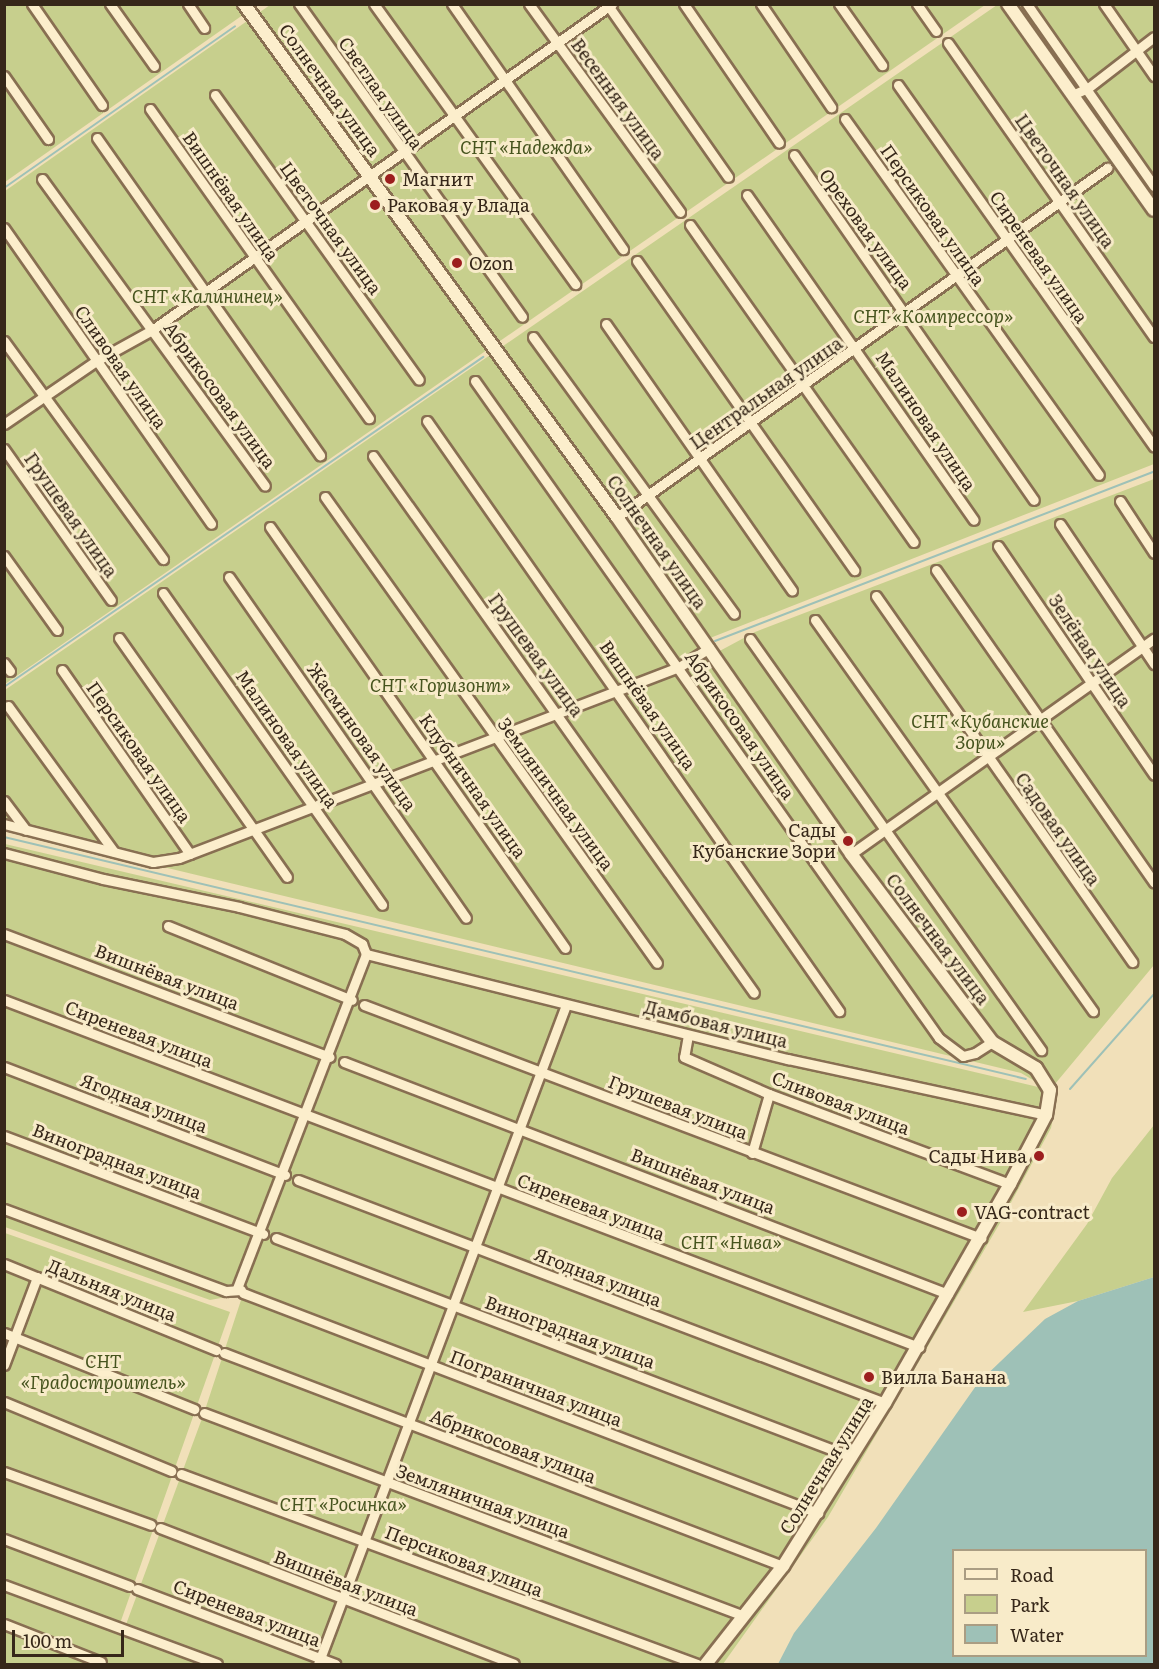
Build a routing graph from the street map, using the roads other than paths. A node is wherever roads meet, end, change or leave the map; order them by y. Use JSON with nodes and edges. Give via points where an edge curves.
{"nodes":[{"id":1,"x":32,"y":4,"type":"edge"},
{"id":2,"x":110,"y":4,"type":"edge"},
{"id":3,"x":188,"y":4,"type":"edge"},
{"id":4,"x":244,"y":4,"type":"edge"},
{"id":5,"x":299,"y":4,"type":"edge"},
{"id":6,"x":374,"y":4,"type":"edge"},
{"id":7,"x":452,"y":4,"type":"edge"},
{"id":8,"x":529,"y":4,"type":"edge"},
{"id":9,"x":684,"y":4,"type":"edge"},
{"id":10,"x":761,"y":4,"type":"edge"},
{"id":11,"x":839,"y":4,"type":"edge"},
{"id":12,"x":917,"y":4,"type":"edge"},
{"id":13,"x":1027,"y":4,"type":"edge"},
{"id":14,"x":1104,"y":4,"type":"edge"},
{"id":15,"x":610,"y":5,"type":"edge"},
{"id":16,"x":1009,"y":5,"type":"edge"},
{"id":17,"x":204,"y":28,"type":"dead end"},
{"id":18,"x":936,"y":31,"type":"dead end"},
{"id":19,"x":1155,"y":37,"type":"edge"},
{"id":20,"x":948,"y":43,"type":"dead end"},
{"id":21,"x":557,"y":44,"type":"junction"},
{"id":22,"x":1136,"y":50,"type":"junction"},
{"id":23,"x":882,"y":65,"type":"dead end"},
{"id":24,"x":154,"y":66,"type":"dead end"},
{"id":25,"x":4,"y":76,"type":"edge"},
{"id":26,"x":1155,"y":76,"type":"edge"},
{"id":27,"x":505,"y":79,"type":"junction"},
{"id":28,"x":898,"y":85,"type":"dead end"},
{"id":29,"x":1088,"y":88,"type":"junction"},
{"id":30,"x":215,"y":94,"type":"dead end"},
{"id":31,"x":1072,"y":95,"type":"junction"},
{"id":32,"x":102,"y":105,"type":"dead end"},
{"id":33,"x":831,"y":106,"type":"dead end"},
{"id":34,"x":150,"y":109,"type":"dead end"},
{"id":35,"x":454,"y":115,"type":"junction"},
{"id":36,"x":845,"y":119,"type":"dead end"},
{"id":37,"x":97,"y":138,"type":"dead end"},
{"id":38,"x":48,"y":139,"type":"dead end"},
{"id":39,"x":779,"y":143,"type":"dead end"},
{"id":40,"x":402,"y":152,"type":"junction"},
{"id":41,"x":794,"y":155,"type":"dead end"},
{"id":42,"x":1107,"y":168,"type":"dead end"},
{"id":43,"x":369,"y":174,"type":"junction"},
{"id":44,"x":728,"y":177,"type":"dead end"},
{"id":45,"x":42,"y":179,"type":"dead end"},
{"id":46,"x":1155,"y":186,"type":"edge"},
{"id":47,"x":747,"y":195,"type":"dead end"},
{"id":48,"x":1059,"y":201,"type":"junction"},
{"id":49,"x":1155,"y":210,"type":"edge"},
{"id":50,"x":680,"y":212,"type":"dead end"},
{"id":51,"x":305,"y":221,"type":"junction"},
{"id":52,"x":690,"y":225,"type":"dead end"},
{"id":53,"x":4,"y":228,"type":"edge"},
{"id":54,"x":1006,"y":239,"type":"junction"},
{"id":55,"x":623,"y":249,"type":"dead end"},
{"id":56,"x":254,"y":257,"type":"junction"},
{"id":57,"x":637,"y":261,"type":"dead end"},
{"id":58,"x":955,"y":275,"type":"junction"},
{"id":59,"x":574,"y":284,"type":"dead end"},
{"id":60,"x":204,"y":294,"type":"junction"},
{"id":61,"x":907,"y":313,"type":"junction"},
{"id":62,"x":522,"y":317,"type":"dead end"},
{"id":63,"x":606,"y":324,"type":"dead end"},
{"id":64,"x":152,"y":330,"type":"junction"},
{"id":65,"x":533,"y":337,"type":"dead end"},
{"id":66,"x":1155,"y":337,"type":"edge"},
{"id":67,"x":4,"y":342,"type":"edge"},
{"id":68,"x":857,"y":350,"type":"junction"},
{"id":69,"x":96,"y":361,"type":"junction"},
{"id":70,"x":419,"y":380,"type":"dead end"},
{"id":71,"x":475,"y":381,"type":"dead end"},
{"id":72,"x":804,"y":387,"type":"junction"},
{"id":73,"x":45,"y":396,"type":"junction"},
{"id":74,"x":369,"y":418,"type":"dead end"},
{"id":75,"x":427,"y":421,"type":"dead end"},
{"id":76,"x":4,"y":424,"type":"edge"},
{"id":77,"x":752,"y":424,"type":"junction"},
{"id":78,"x":1155,"y":447,"type":"edge"},
{"id":79,"x":4,"y":448,"type":"edge"},
{"id":80,"x":320,"y":455,"type":"dead end"},
{"id":81,"x":373,"y":456,"type":"dead end"},
{"id":82,"x":700,"y":459,"type":"junction"},
{"id":83,"x":1099,"y":475,"type":"dead end"},
{"id":84,"x":265,"y":486,"type":"dead end"},
{"id":85,"x":648,"y":496,"type":"junction"},
{"id":86,"x":326,"y":497,"type":"dead end"},
{"id":87,"x":1034,"y":500,"type":"dead end"},
{"id":88,"x":1120,"y":501,"type":"dead end"},
{"id":89,"x":618,"y":517,"type":"junction"},
{"id":90,"x":974,"y":520,"type":"dead end"},
{"id":91,"x":211,"y":524,"type":"dead end"},
{"id":92,"x":1060,"y":524,"type":"dead end"},
{"id":93,"x":270,"y":527,"type":"dead end"},
{"id":94,"x":914,"y":542,"type":"dead end"},
{"id":95,"x":998,"y":546,"type":"dead end"},
{"id":96,"x":1155,"y":553,"type":"edge"},
{"id":97,"x":4,"y":556,"type":"edge"},
{"id":98,"x":163,"y":559,"type":"dead end"},
{"id":99,"x":854,"y":570,"type":"dead end"},
{"id":100,"x":936,"y":570,"type":"dead end"},
{"id":101,"x":229,"y":577,"type":"dead end"},
{"id":102,"x":792,"y":591,"type":"dead end"},
{"id":103,"x":163,"y":593,"type":"dead end"},
{"id":104,"x":876,"y":596,"type":"dead end"},
{"id":105,"x":111,"y":600,"type":"dead end"},
{"id":106,"x":734,"y":614,"type":"dead end"},
{"id":107,"x":815,"y":620,"type":"dead end"},
{"id":108,"x":57,"y":630,"type":"dead end"},
{"id":109,"x":118,"y":638,"type":"dead end"},
{"id":110,"x":750,"y":639,"type":"dead end"},
{"id":111,"x":1155,"y":639,"type":"edge"},
{"id":112,"x":709,"y":648,"type":"junction"},
{"id":113,"x":1143,"y":648,"type":"junction"},
{"id":114,"x":1155,"y":664,"type":"edge"},
{"id":115,"x":679,"y":668,"type":"junction"},
{"id":116,"x":62,"y":670,"type":"dead end"},
{"id":117,"x":1093,"y":683,"type":"junction"},
{"id":118,"x":617,"y":690,"type":"junction"},
{"id":119,"x":8,"y":706,"type":"dead end"},
{"id":120,"x":557,"y":713,"type":"junction"},
{"id":121,"x":1040,"y":719,"type":"junction"},
{"id":122,"x":494,"y":737,"type":"junction"},
{"id":123,"x":988,"y":758,"type":"junction"},
{"id":124,"x":436,"y":761,"type":"junction"},
{"id":125,"x":1155,"y":775,"type":"edge"},
{"id":126,"x":376,"y":783,"type":"junction"},
{"id":127,"x":938,"y":793,"type":"junction"},
{"id":128,"x":4,"y":801,"type":"edge"},
{"id":129,"x":314,"y":804,"type":"junction"},
{"id":130,"x":4,"y":824,"type":"edge"},
{"id":131,"x":252,"y":829,"type":"junction"},
{"id":132,"x":26,"y":830,"type":"junction"},
{"id":133,"x":888,"y":830,"type":"junction"},
{"id":134,"x":114,"y":852,"type":"junction"},
{"id":135,"x":4,"y":853,"type":"edge"},
{"id":136,"x":190,"y":854,"type":"junction"},
{"id":137,"x":851,"y":854,"type":"junction"},
{"id":138,"x":287,"y":877,"type":"dead end"},
{"id":139,"x":1155,"y":882,"type":"edge"},
{"id":140,"x":382,"y":905,"type":"dead end"},
{"id":141,"x":466,"y":918,"type":"dead end"},
{"id":142,"x":168,"y":926,"type":"dead end"},
{"id":143,"x":4,"y":934,"type":"edge"},
{"id":144,"x":565,"y":948,"type":"dead end"},
{"id":145,"x":366,"y":954,"type":"junction"},
{"id":146,"x":1131,"y":962,"type":"dead end"},
{"id":147,"x":657,"y":963,"type":"dead end"},
{"id":148,"x":754,"y":993,"type":"dead end"},
{"id":149,"x":4,"y":1000,"type":"edge"},
{"id":150,"x":351,"y":1000,"type":"junction"},
{"id":151,"x":364,"y":1005,"type":"dead end"},
{"id":152,"x":566,"y":1005,"type":"junction"},
{"id":153,"x":839,"y":1011,"type":"dead end"},
{"id":154,"x":1093,"y":1011,"type":"dead end"},
{"id":155,"x":688,"y":1035,"type":"junction"},
{"id":156,"x":992,"y":1042,"type":"junction"},
{"id":157,"x":1041,"y":1050,"type":"dead end"},
{"id":158,"x":325,"y":1055,"type":"junction"},
{"id":159,"x":344,"y":1062,"type":"dead end"},
{"id":160,"x":4,"y":1067,"type":"edge"},
{"id":161,"x":540,"y":1072,"type":"junction"},
{"id":162,"x":769,"y":1094,"type":"junction"},
{"id":163,"x":300,"y":1114,"type":"junction"},
{"id":164,"x":1046,"y":1115,"type":"junction"},
{"id":165,"x":518,"y":1129,"type":"junction"},
{"id":166,"x":4,"y":1136,"type":"edge"},
{"id":167,"x":752,"y":1153,"type":"junction"},
{"id":168,"x":284,"y":1175,"type":"junction"},
{"id":169,"x":298,"y":1180,"type":"dead end"},
{"id":170,"x":1010,"y":1184,"type":"junction"},
{"id":171,"x":496,"y":1189,"type":"junction"},
{"id":172,"x":4,"y":1209,"type":"edge"},
{"id":173,"x":258,"y":1232,"type":"junction"},
{"id":174,"x":276,"y":1238,"type":"dead end"},
{"id":175,"x":981,"y":1238,"type":"junction"},
{"id":176,"x":475,"y":1248,"type":"junction"},
{"id":177,"x":4,"y":1264,"type":"edge"},
{"id":178,"x":37,"y":1277,"type":"junction"},
{"id":179,"x":240,"y":1291,"type":"junction"},
{"id":180,"x":948,"y":1294,"type":"junction"},
{"id":181,"x":453,"y":1306,"type":"junction"},
{"id":182,"x":4,"y":1333,"type":"edge"},
{"id":183,"x":15,"y":1338,"type":"junction"},
{"id":184,"x":919,"y":1347,"type":"junction"},
{"id":185,"x":220,"y":1351,"type":"joint"},
{"id":186,"x":4,"y":1365,"type":"edge"},
{"id":187,"x":430,"y":1366,"type":"junction"},
{"id":188,"x":4,"y":1402,"type":"edge"},
{"id":189,"x":885,"y":1403,"type":"junction"},
{"id":190,"x":189,"y":1407,"type":"dead end"},
{"id":191,"x":208,"y":1414,"type":"dead end"},
{"id":192,"x":408,"y":1424,"type":"junction"},
{"id":193,"x":852,"y":1457,"type":"junction"},
{"id":194,"x":168,"y":1469,"type":"dead end"},
{"id":195,"x":4,"y":1472,"type":"edge"},
{"id":196,"x":183,"y":1475,"type":"dead end"},
{"id":197,"x":387,"y":1483,"type":"junction"},
{"id":198,"x":818,"y":1513,"type":"junction"},
{"id":199,"x":4,"y":1539,"type":"edge"},
{"id":200,"x":364,"y":1540,"type":"junction"},
{"id":201,"x":783,"y":1566,"type":"junction"},
{"id":202,"x":4,"y":1585,"type":"edge"},
{"id":203,"x":342,"y":1600,"type":"junction"},
{"id":204,"x":744,"y":1616,"type":"junction"},
{"id":205,"x":4,"y":1624,"type":"edge"},
{"id":206,"x":101,"y":1662,"type":"dead end"},
{"id":207,"x":319,"y":1662,"type":"edge"},
{"id":208,"x":217,"y":1665,"type":"edge"},
{"id":209,"x":336,"y":1665,"type":"edge"},
{"id":210,"x":514,"y":1665,"type":"edge"},
{"id":211,"x":697,"y":1665,"type":"edge"},
{"id":212,"x":706,"y":1665,"type":"edge"}],
"edges":[{"from":1,"to":32,"type":"street"},
{"from":2,"to":24,"type":"street"},
{"from":3,"to":17,"type":"street"},
{"from":4,"to":43,"type":"street","name":"Солнечная улица"},
{"from":5,"to":40,"type":"street","name":"Светлая улица"},
{"from":6,"to":35,"type":"street"},
{"from":7,"to":27,"type":"street"},
{"from":8,"to":21,"type":"street","name":"Весенняя улица"},
{"from":9,"to":39,"type":"street"},
{"from":10,"to":33,"type":"street"},
{"from":11,"to":23,"type":"street"},
{"from":12,"to":18,"type":"street"},
{"from":13,"to":29,"type":"street"},
{"from":14,"to":22,"type":"street"},
{"from":15,"to":21,"type":"street"},
{"from":15,"to":44,"type":"street"},
{"from":16,"to":31,"type":"street"},
{"from":19,"to":22,"type":"street"},
{"from":20,"to":48,"type":"street","name":"Цветочная улица"},
{"from":21,"to":27,"type":"street"},
{"from":21,"to":50,"type":"street","name":"Весенняя улица"},
{"from":22,"to":26,"type":"street"},
{"from":22,"to":29,"type":"street"},
{"from":25,"to":38,"type":"street"},
{"from":27,"to":35,"type":"street"},
{"from":27,"to":55,"type":"street"},
{"from":28,"to":54,"type":"street","name":"Сиреневая улица"},
{"from":29,"to":31,"type":"street"},
{"from":29,"to":46,"type":"street"},
{"from":30,"to":51,"type":"street","name":"Цветочная улица"},
{"from":31,"to":49,"type":"street"},
{"from":34,"to":56,"type":"street","name":"Вишнёвая улица"},
{"from":35,"to":40,"type":"street"},
{"from":35,"to":59,"type":"street"},
{"from":36,"to":58,"type":"street","name":"Персиковая улица"},
{"from":37,"to":60,"type":"street"},
{"from":40,"to":43,"type":"street"},
{"from":40,"to":62,"type":"street","name":"Светлая улица"},
{"from":41,"to":61,"type":"street","name":"Ореховая улица"},
{"from":42,"to":48,"type":"street","name":"Центральная улица"},
{"from":43,"to":51,"type":"street"},
{"from":43,"to":89,"type":"street","name":"Солнечная улица"},
{"from":45,"to":64,"type":"street","name":"Абрикосовая улица"},
{"from":47,"to":68,"type":"street","name":"Малиновая улица"},
{"from":48,"to":54,"type":"street","name":"Центральная улица"},
{"from":48,"to":66,"type":"street","name":"Цветочная улица"},
{"from":51,"to":56,"type":"street"},
{"from":51,"to":70,"type":"street","name":"Цветочная улица"},
{"from":52,"to":72,"type":"street"},
{"from":53,"to":69,"type":"street","name":"Сливовая улица"},
{"from":54,"to":58,"type":"street","name":"Центральная улица"},
{"from":54,"to":78,"type":"street","name":"Сиреневая улица"},
{"from":56,"to":60,"type":"street"},
{"from":56,"to":74,"type":"street","name":"Вишнёвая улица"},
{"from":57,"to":77,"type":"street"},
{"from":58,"to":61,"type":"street","name":"Центральная улица"},
{"from":58,"to":83,"type":"street","name":"Персиковая улица"},
{"from":60,"to":64,"type":"street"},
{"from":60,"to":80,"type":"street"},
{"from":61,"to":68,"type":"street","name":"Центральная улица"},
{"from":61,"to":87,"type":"street","name":"Ореховая улица"},
{"from":63,"to":82,"type":"street"},
{"from":64,"to":69,"type":"street"},
{"from":64,"to":84,"type":"street","name":"Абрикосовая улица"},
{"from":65,"to":85,"type":"street"},
{"from":67,"to":73,"type":"street"},
{"from":68,"to":72,"type":"street","name":"Центральная улица"},
{"from":68,"to":90,"type":"street","name":"Малиновая улица"},
{"from":69,"to":73,"type":"street"},
{"from":69,"to":91,"type":"street","name":"Сливовая улица"},
{"from":71,"to":115,"type":"street","name":"Абрикосовая улица"},
{"from":72,"to":77,"type":"street","name":"Центральная улица"},
{"from":72,"to":94,"type":"street"},
{"from":73,"to":76,"type":"street"},
{"from":73,"to":98,"type":"street"},
{"from":75,"to":118,"type":"street","name":"Вишнёвая улица"},
{"from":77,"to":82,"type":"street","name":"Центральная улица"},
{"from":77,"to":99,"type":"street"},
{"from":79,"to":105,"type":"street","name":"Грушевая улица"},
{"from":81,"to":120,"type":"street","name":"Грушевая улица"},
{"from":82,"to":85,"type":"street","name":"Центральная улица"},
{"from":82,"to":102,"type":"street"},
{"from":85,"to":89,"type":"street","name":"Центральная улица"},
{"from":85,"to":106,"type":"street"},
{"from":86,"to":122,"type":"street","name":"Земляничная улица"},
{"from":88,"to":96,"type":"street"},
{"from":89,"to":112,"type":"street","name":"Солнечная улица"},
{"from":92,"to":113,"type":"street"},
{"from":93,"to":124,"type":"street","name":"Клубничная улица"},
{"from":95,"to":117,"type":"street","name":"Зелёная улица"},
{"from":97,"to":108,"type":"street"},
{"from":100,"to":121,"type":"street"},
{"from":101,"to":126,"type":"street","name":"Жасминовая улица"},
{"from":103,"to":129,"type":"street","name":"Малиновая улица"},
{"from":104,"to":123,"type":"street","name":"Садовая улица"},
{"from":107,"to":127,"type":"street"},
{"from":109,"to":131,"type":"street"},
{"from":110,"to":133,"type":"street"},
{"from":111,"to":113,"type":"street"},
{"from":112,"to":115,"type":"street"},
{"from":112,"to":137,"type":"street","name":"Солнечная улица"},
{"from":113,"to":114,"type":"street"},
{"from":113,"to":117,"type":"street"},
{"from":115,"to":118,"type":"street"},
{"from":115,"to":156,"type":"street","name":"Абрикосовая улица","via":[[939,1038],[963,1056]]},
{"from":116,"to":136,"type":"street","name":"Персиковая улица"},
{"from":117,"to":121,"type":"street"},
{"from":117,"to":125,"type":"street","name":"Зелёная улица"},
{"from":118,"to":120,"type":"street"},
{"from":118,"to":153,"type":"street","name":"Вишнёвая улица"},
{"from":119,"to":134,"type":"street"},
{"from":120,"to":122,"type":"street"},
{"from":120,"to":148,"type":"street","name":"Грушевая улица"},
{"from":121,"to":123,"type":"street"},
{"from":121,"to":139,"type":"street"},
{"from":122,"to":124,"type":"street"},
{"from":122,"to":147,"type":"street","name":"Земляничная улица"},
{"from":123,"to":127,"type":"street"},
{"from":123,"to":146,"type":"street","name":"Садовая улица"},
{"from":124,"to":126,"type":"street"},
{"from":124,"to":144,"type":"street","name":"Клубничная улица"},
{"from":126,"to":129,"type":"street"},
{"from":126,"to":141,"type":"street","name":"Жасминовая улица"},
{"from":127,"to":133,"type":"street"},
{"from":127,"to":154,"type":"street"},
{"from":128,"to":132,"type":"street"},
{"from":129,"to":131,"type":"street"},
{"from":129,"to":140,"type":"street","name":"Малиновая улица"},
{"from":130,"to":132,"type":"street"},
{"from":131,"to":136,"type":"street"},
{"from":131,"to":138,"type":"street"},
{"from":132,"to":134,"type":"street"},
{"from":133,"to":137,"type":"street"},
{"from":133,"to":157,"type":"street"},
{"from":134,"to":136,"type":"street","via":[[153,862]]},
{"from":135,"to":145,"type":"street","via":[[345,934],[360,940]]},
{"from":137,"to":156,"type":"street","name":"Солнечная улица"},
{"from":142,"to":150,"type":"street"},
{"from":143,"to":158,"type":"street","name":"Вишнёвая улица"},
{"from":145,"to":150,"type":"street"},
{"from":145,"to":152,"type":"street","name":"Дамбовая улица"},
{"from":149,"to":163,"type":"street","name":"Сиреневая улица"},
{"from":150,"to":158,"type":"street"},
{"from":151,"to":161,"type":"street","name":"Грушевая улица"},
{"from":152,"to":155,"type":"street","name":"Дамбовая улица"},
{"from":152,"to":161,"type":"street"},
{"from":155,"to":162,"type":"street","name":"Сливовая улица","via":[[684,1058]]},
{"from":155,"to":164,"type":"street","name":"Дамбовая улица"},
{"from":156,"to":164,"type":"street","name":"Солнечная улица","via":[[1036,1068],[1050,1089]]},
{"from":158,"to":163,"type":"street"},
{"from":159,"to":165,"type":"street","name":"Вишнёвая улица"},
{"from":160,"to":168,"type":"street","name":"Ягодная улица"},
{"from":161,"to":165,"type":"street"},
{"from":161,"to":167,"type":"street","name":"Грушевая улица"},
{"from":162,"to":167,"type":"street"},
{"from":162,"to":170,"type":"street","name":"Сливовая улица"},
{"from":163,"to":168,"type":"street"},
{"from":163,"to":171,"type":"street","name":"Сиреневая улица"},
{"from":164,"to":170,"type":"street","name":"Солнечная улица"},
{"from":165,"to":171,"type":"street"},
{"from":165,"to":180,"type":"street","name":"Вишнёвая улица"},
{"from":166,"to":173,"type":"street","name":"Виноградная улица"},
{"from":167,"to":175,"type":"street","name":"Грушевая улица"},
{"from":168,"to":173,"type":"street"},
{"from":169,"to":176,"type":"street","name":"Ягодная улица"},
{"from":170,"to":175,"type":"street","name":"Солнечная улица"},
{"from":171,"to":176,"type":"street"},
{"from":171,"to":184,"type":"street","name":"Сиреневая улица"},
{"from":172,"to":179,"type":"street","via":[[226,1291]]},
{"from":173,"to":179,"type":"street"},
{"from":174,"to":181,"type":"street","name":"Виноградная улица"},
{"from":175,"to":180,"type":"street","name":"Солнечная улица"},
{"from":176,"to":181,"type":"street"},
{"from":176,"to":189,"type":"street","name":"Ягодная улица"},
{"from":177,"to":178,"type":"street","name":"Дальняя улица"},
{"from":178,"to":183,"type":"street"},
{"from":178,"to":185,"type":"street","name":"Дальняя улица"},
{"from":179,"to":187,"type":"street","name":"Пограничная улица"},
{"from":180,"to":184,"type":"street","name":"Солнечная улица"},
{"from":181,"to":187,"type":"street"},
{"from":181,"to":193,"type":"street","name":"Виноградная улица"},
{"from":182,"to":183,"type":"street"},
{"from":183,"to":186,"type":"street"},
{"from":183,"to":190,"type":"street"},
{"from":184,"to":189,"type":"street","name":"Солнечная улица"},
{"from":185,"to":192,"type":"street","name":"Абрикосовая улица"},
{"from":187,"to":192,"type":"street"},
{"from":187,"to":198,"type":"street","name":"Пограничная улица"},
{"from":188,"to":194,"type":"street"},
{"from":189,"to":193,"type":"street","name":"Солнечная улица"},
{"from":191,"to":197,"type":"street","name":"Земляничная улица"},
{"from":192,"to":197,"type":"street"},
{"from":192,"to":201,"type":"street","name":"Абрикосовая улица"},
{"from":193,"to":198,"type":"street","name":"Солнечная улица"},
{"from":195,"to":203,"type":"street","name":"Вишнёвая улица"},
{"from":196,"to":200,"type":"street","name":"Персиковая улица"},
{"from":197,"to":200,"type":"street"},
{"from":197,"to":204,"type":"street","name":"Земляничная улица"},
{"from":198,"to":201,"type":"street","name":"Солнечная улица"},
{"from":199,"to":207,"type":"street","name":"Сиреневая улица"},
{"from":200,"to":203,"type":"street"},
{"from":200,"to":211,"type":"street","name":"Персиковая улица","via":[[576,1623]]},
{"from":201,"to":204,"type":"street","name":"Солнечная улица"},
{"from":202,"to":208,"type":"street"},
{"from":203,"to":207,"type":"street"},
{"from":203,"to":210,"type":"street","name":"Вишнёвая улица"},
{"from":204,"to":212,"type":"street","name":"Солнечная улица"},
{"from":205,"to":206,"type":"street"},
{"from":207,"to":209,"type":"street","name":"Сиреневая улица"}]}
